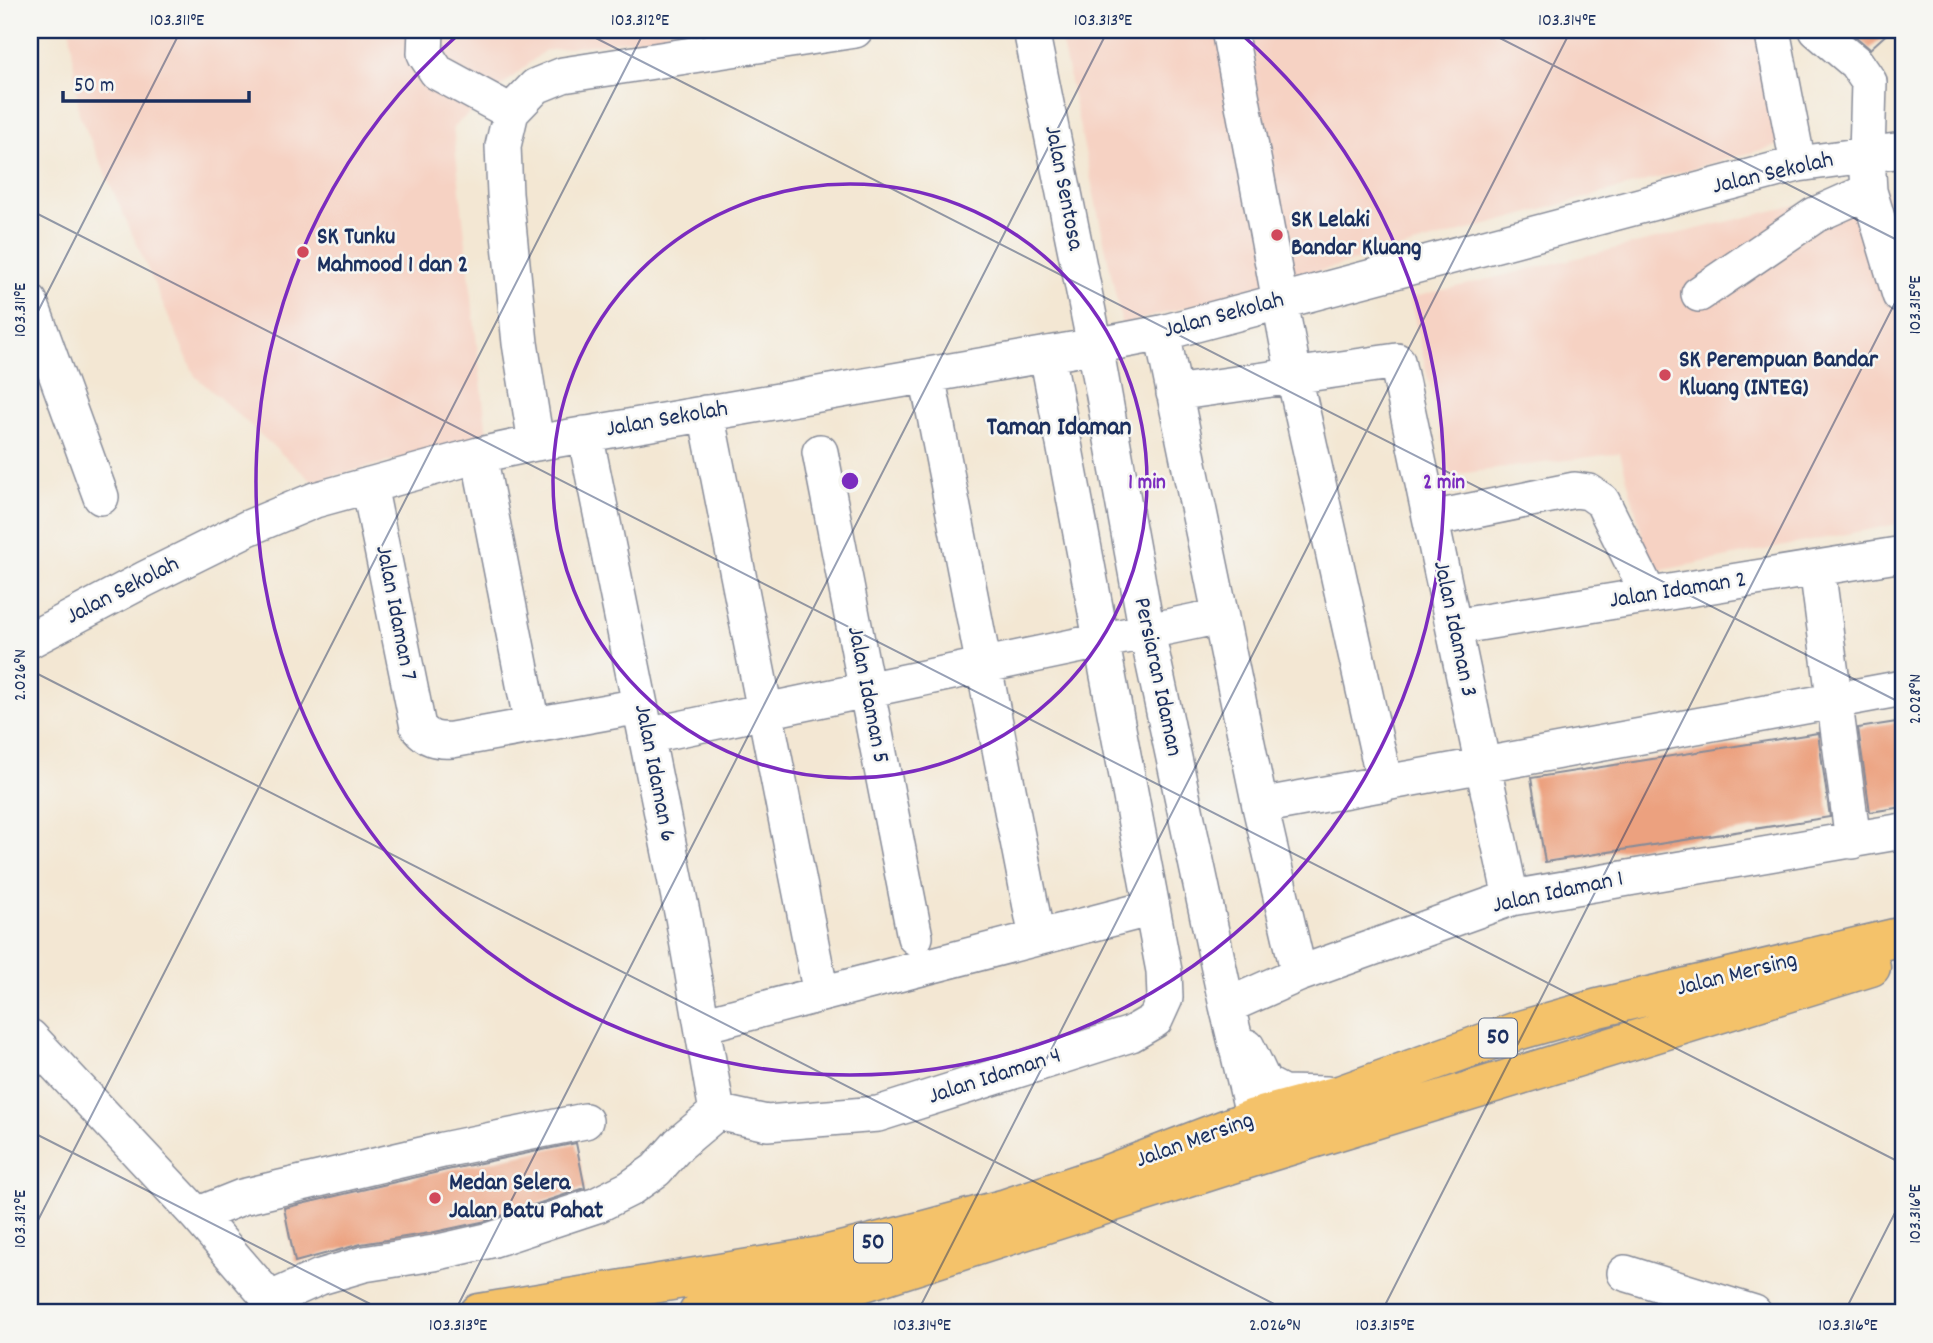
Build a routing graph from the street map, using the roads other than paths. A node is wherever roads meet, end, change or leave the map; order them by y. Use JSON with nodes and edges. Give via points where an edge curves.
{"nodes":[{"id":1,"x":426,"y":30,"type":"edge"},
{"id":2,"x":855,"y":30,"type":"edge"},
{"id":3,"x":1031,"y":30,"type":"edge"},
{"id":4,"x":1229,"y":30,"type":"edge"},
{"id":5,"x":1772,"y":30,"type":"edge"},
{"id":6,"x":1817,"y":30,"type":"edge"},
{"id":7,"x":511,"y":112,"type":"junction"},
{"id":8,"x":1903,"y":150,"type":"edge"},
{"id":9,"x":1867,"y":155,"type":"junction"},
{"id":10,"x":1798,"y":164,"type":"junction"},
{"id":11,"x":1869,"y":191,"type":"junction"},
{"id":12,"x":1699,"y":294,"type":"dead end"},
{"id":13,"x":1900,"y":295,"type":"dead end"},
{"id":14,"x":30,"y":302,"type":"edge"},
{"id":15,"x":1280,"y":302,"type":"junction"},
{"id":16,"x":1161,"y":333,"type":"junction"},
{"id":17,"x":1095,"y":346,"type":"junction"},
{"id":18,"x":1047,"y":354,"type":"junction"},
{"id":19,"x":927,"y":375,"type":"junction"},
{"id":20,"x":1294,"y":376,"type":"junction"},
{"id":21,"x":1174,"y":393,"type":"junction"},
{"id":22,"x":706,"y":413,"type":"junction"},
{"id":23,"x":585,"y":434,"type":"junction"},
{"id":24,"x":536,"y":443,"type":"junction"},
{"id":25,"x":820,"y":452,"type":"dead end"},
{"id":26,"x":479,"y":455,"type":"junction"},
{"id":27,"x":369,"y":485,"type":"junction"},
{"id":28,"x":101,"y":497,"type":"dead end"},
{"id":29,"x":1430,"y":519,"type":"junction"},
{"id":30,"x":1903,"y":554,"type":"edge"},
{"id":31,"x":1817,"y":568,"type":"junction"},
{"id":32,"x":1649,"y":595,"type":"junction"},
{"id":33,"x":1220,"y":616,"type":"junction"},
{"id":34,"x":1454,"y":627,"type":"junction"},
{"id":35,"x":1147,"y":632,"type":"junction"},
{"id":36,"x":30,"y":640,"type":"edge"},
{"id":37,"x":1102,"y":641,"type":"junction"},
{"id":38,"x":984,"y":666,"type":"junction"},
{"id":39,"x":1903,"y":688,"type":"edge"},
{"id":40,"x":866,"y":690,"type":"junction"},
{"id":41,"x":1835,"y":700,"type":"junction"},
{"id":42,"x":764,"y":711,"type":"junction"},
{"id":43,"x":643,"y":721,"type":"junction"},
{"id":44,"x":532,"y":725,"type":"junction"},
{"id":45,"x":1483,"y":765,"type":"junction"},
{"id":46,"x":1385,"y":784,"type":"junction"},
{"id":47,"x":1260,"y":806,"type":"junction"},
{"id":48,"x":1903,"y":831,"type":"edge"},
{"id":49,"x":1853,"y":841,"type":"junction"},
{"id":50,"x":1511,"y":898,"type":"junction"},
{"id":51,"x":1152,"y":908,"type":"junction"},
{"id":52,"x":1903,"y":936,"type":"edge"},
{"id":53,"x":915,"y":937,"type":"dead end"},
{"id":54,"x":1037,"y":938,"type":"junction"},
{"id":55,"x":1903,"y":957,"type":"edge"},
{"id":56,"x":1299,"y":974,"type":"junction"},
{"id":57,"x":821,"y":995,"type":"junction"},
{"id":58,"x":1227,"y":1006,"type":"junction"},
{"id":59,"x":702,"y":1025,"type":"junction"},
{"id":60,"x":30,"y":1037,"type":"edge"},
{"id":61,"x":1342,"y":1094,"type":"junction"},
{"id":62,"x":717,"y":1112,"type":"junction"},
{"id":63,"x":1254,"y":1118,"type":"junction"},
{"id":64,"x":585,"y":1121,"type":"dead end"},
{"id":65,"x":197,"y":1215,"type":"junction"},
{"id":66,"x":1625,"y":1273,"type":"dead end"},
{"id":67,"x":782,"y":1305,"type":"edge"},
{"id":68,"x":276,"y":1306,"type":"edge"},
{"id":69,"x":479,"y":1313,"type":"edge"},
{"id":70,"x":698,"y":1313,"type":"edge"},
{"id":71,"x":1754,"y":1313,"type":"edge"}],
"edges":[{"from":1,"to":7,"type":"street","via":[[425,54],[437,72]]},
{"from":2,"to":7,"type":"street","via":[[563,75],[536,86]]},
{"from":3,"to":17,"type":"street","name":"Jalan Sentosa"},
{"from":4,"to":15,"type":"street"},
{"from":5,"to":10,"type":"street"},
{"from":6,"to":9,"type":"street","via":[[1856,63],[1869,82]]},
{"from":7,"to":24,"type":"street","via":[[503,146],[505,194],[520,343]]},
{"from":8,"to":9,"type":"street","name":"Jalan Sekolah"},
{"from":9,"to":10,"type":"street","name":"Jalan Sekolah"},
{"from":9,"to":11,"type":"street"},
{"from":10,"to":15,"type":"street","name":"Jalan Sekolah"},
{"from":11,"to":12,"type":"street","via":[[1815,215]]},
{"from":11,"to":13,"type":"street"},
{"from":14,"to":28,"type":"street"},
{"from":15,"to":16,"type":"street","name":"Jalan Sekolah"},
{"from":15,"to":20,"type":"street"},
{"from":16,"to":17,"type":"street","name":"Jalan Sekolah"},
{"from":16,"to":21,"type":"street"},
{"from":17,"to":18,"type":"street","name":"Jalan Sekolah"},
{"from":17,"to":35,"type":"street","name":"Persiaran Idaman"},
{"from":18,"to":19,"type":"street","name":"Jalan Sekolah"},
{"from":18,"to":37,"type":"street","name":"Jalan Idaman 4"},
{"from":19,"to":22,"type":"street","name":"Jalan Sekolah"},
{"from":19,"to":38,"type":"street"},
{"from":20,"to":21,"type":"street"},
{"from":20,"to":29,"type":"street","name":"Jalan Idaman 3","via":[[1397,361]]},
{"from":20,"to":46,"type":"street"},
{"from":21,"to":33,"type":"street"},
{"from":22,"to":23,"type":"street","name":"Jalan Sekolah"},
{"from":22,"to":42,"type":"street"},
{"from":23,"to":24,"type":"street","name":"Jalan Sekolah"},
{"from":23,"to":43,"type":"street","name":"Jalan Idaman 6"},
{"from":24,"to":26,"type":"street","name":"Jalan Sekolah"},
{"from":25,"to":40,"type":"street","name":"Jalan Idaman 5"},
{"from":26,"to":27,"type":"street","name":"Jalan Sekolah"},
{"from":26,"to":44,"type":"street"},
{"from":27,"to":36,"type":"street","name":"Jalan Sekolah","via":[[315,500],[248,528]]},
{"from":27,"to":44,"type":"street","name":"Jalan Idaman 7","via":[[418,727],[439,741]]},
{"from":29,"to":32,"type":"street","via":[[1575,490],[1589,492],[1602,501]]},
{"from":29,"to":34,"type":"street","name":"Jalan Idaman 3"},
{"from":30,"to":31,"type":"street","name":"Jalan Idaman 2"},
{"from":31,"to":32,"type":"street","name":"Jalan Idaman 2"},
{"from":31,"to":41,"type":"street"},
{"from":32,"to":34,"type":"street","name":"Jalan Idaman 2"},
{"from":33,"to":35,"type":"street"},
{"from":33,"to":47,"type":"street"},
{"from":34,"to":45,"type":"street","name":"Jalan Idaman 3"},
{"from":35,"to":37,"type":"street"},
{"from":35,"to":58,"type":"street","name":"Persiaran Idaman"},
{"from":37,"to":38,"type":"street"},
{"from":37,"to":51,"type":"street","name":"Jalan Idaman 4"},
{"from":38,"to":40,"type":"street"},
{"from":38,"to":54,"type":"street"},
{"from":39,"to":41,"type":"street"},
{"from":40,"to":42,"type":"street"},
{"from":40,"to":53,"type":"street","name":"Jalan Idaman 5"},
{"from":41,"to":45,"type":"street"},
{"from":41,"to":49,"type":"street"},
{"from":42,"to":43,"type":"street"},
{"from":42,"to":57,"type":"street"},
{"from":43,"to":44,"type":"street"},
{"from":43,"to":59,"type":"street","name":"Jalan Idaman 6"},
{"from":45,"to":46,"type":"street"},
{"from":45,"to":50,"type":"street","name":"Jalan Idaman 3"},
{"from":46,"to":47,"type":"street"},
{"from":47,"to":56,"type":"street"},
{"from":48,"to":49,"type":"street","name":"Jalan Idaman 1"},
{"from":49,"to":50,"type":"street","name":"Jalan Idaman 1"},
{"from":50,"to":56,"type":"street","name":"Jalan Idaman 1"},
{"from":51,"to":54,"type":"street"},
{"from":51,"to":62,"type":"street","name":"Jalan Idaman 4","via":[[1165,999],[1155,1020],[1131,1034],[878,1114],[767,1124]]},
{"from":52,"to":61,"type":"highway","name":"Jalan Mersing","number":"50","via":[[1598,1008],[1506,1035]]},
{"from":54,"to":57,"type":"street"},
{"from":55,"to":67,"type":"highway"},
{"from":56,"to":58,"type":"street","name":"Jalan Idaman 1"},
{"from":57,"to":59,"type":"street"},
{"from":58,"to":61,"type":"street","name":"Persiaran Idaman","via":[[1264,1083],[1283,1093]]},
{"from":58,"to":63,"type":"street","name":"Persiaran Idaman"},
{"from":59,"to":62,"type":"street","name":"Jalan Idaman 6"},
{"from":60,"to":65,"type":"street"},
{"from":61,"to":63,"type":"highway","name":"Jalan Mersing","number":"50"},
{"from":62,"to":68,"type":"street","via":[[656,1170],[597,1205],[491,1240],[320,1277]]},
{"from":63,"to":69,"type":"highway","name":"Jalan Mersing","number":"50","via":[[1108,1174],[921,1231],[821,1256]]},
{"from":64,"to":65,"type":"street","via":[[242,1197]]},
{"from":65,"to":68,"type":"street"},
{"from":66,"to":71,"type":"street"},
{"from":67,"to":70,"type":"highway"}]}
